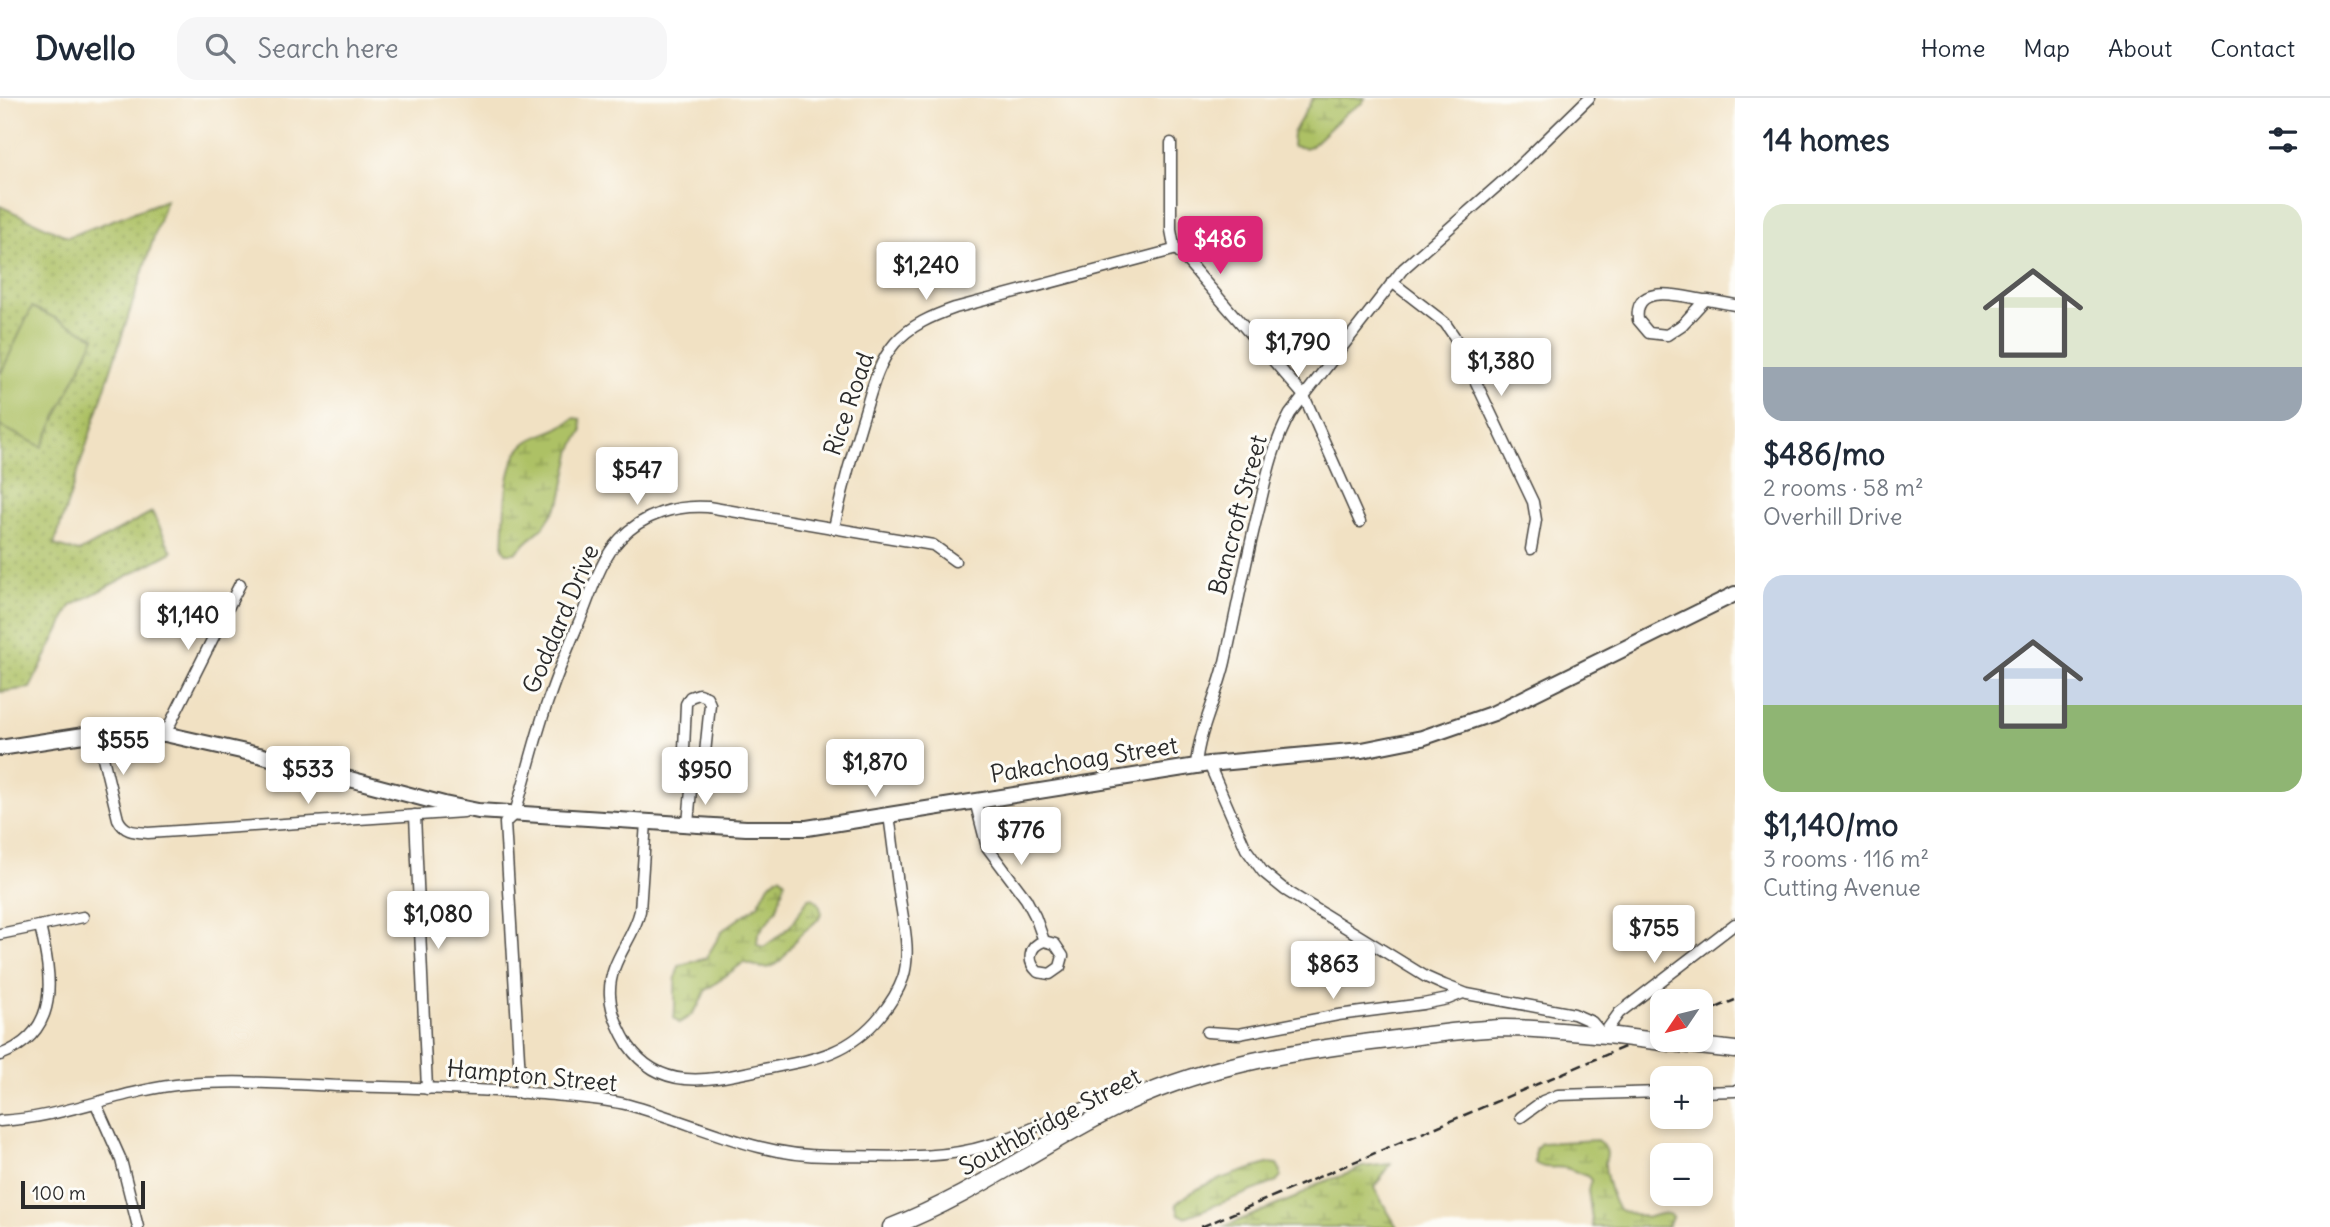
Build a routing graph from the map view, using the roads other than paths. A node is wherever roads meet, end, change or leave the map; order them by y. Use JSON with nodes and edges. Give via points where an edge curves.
{"nodes":[{"id":1,"x":1589,"y":98,"type":"edge"},
{"id":2,"x":1171,"y":142,"type":"dead end"},
{"id":3,"x":1177,"y":249,"type":"junction"},
{"id":4,"x":1392,"y":282,"type":"junction"},
{"id":5,"x":1705,"y":300,"type":"junction"},
{"id":6,"x":1735,"y":305,"type":"edge"},
{"id":7,"x":1304,"y":396,"type":"junction"},
{"id":8,"x":1360,"y":523,"type":"dead end"},
{"id":9,"x":834,"y":528,"type":"junction"},
{"id":10,"x":1531,"y":549,"type":"dead end"},
{"id":11,"x":955,"y":561,"type":"dead end"},
{"id":12,"x":240,"y":584,"type":"dead end"},
{"id":13,"x":1735,"y":594,"type":"edge"},
{"id":14,"x":97,"y":733,"type":"junction"},
{"id":15,"x":165,"y":734,"type":"junction"},
{"id":16,"x":0,"y":747,"type":"edge"},
{"id":17,"x":1203,"y":764,"type":"junction"},
{"id":18,"x":692,"y":778,"type":"junction"},
{"id":19,"x":975,"y":801,"type":"junction"},
{"id":20,"x":478,"y":811,"type":"junction"},
{"id":21,"x":515,"y":813,"type":"junction"},
{"id":22,"x":415,"y":815,"type":"junction"},
{"id":23,"x":889,"y":815,"type":"junction"},
{"id":24,"x":646,"y":822,"type":"junction"},
{"id":25,"x":688,"y":824,"type":"junction"},
{"id":26,"x":83,"y":917,"type":"dead end"},
{"id":27,"x":1735,"y":924,"type":"edge"},
{"id":28,"x":40,"y":926,"type":"junction"},
{"id":29,"x":0,"y":934,"type":"edge"},
{"id":30,"x":1044,"y":941,"type":"dead end"},
{"id":31,"x":1463,"y":993,"type":"junction"},
{"id":32,"x":1207,"y":1031,"type":"dead end"},
{"id":33,"x":1610,"y":1036,"type":"junction"},
{"id":34,"x":1735,"y":1049,"type":"edge"},
{"id":35,"x":0,"y":1055,"type":"edge"},
{"id":36,"x":427,"y":1089,"type":"junction"},
{"id":37,"x":1735,"y":1091,"type":"edge"},
{"id":38,"x":1650,"y":1092,"type":"edge"},
{"id":39,"x":1713,"y":1092,"type":"edge"},
{"id":40,"x":520,"y":1093,"type":"junction"},
{"id":41,"x":1133,"y":1100,"type":"junction"},
{"id":42,"x":96,"y":1104,"type":"junction"},
{"id":43,"x":1521,"y":1117,"type":"dead end"},
{"id":44,"x":0,"y":1121,"type":"edge"},
{"id":45,"x":138,"y":1227,"type":"edge"},
{"id":46,"x":891,"y":1227,"type":"edge"}],
"edges":[{"from":1,"to":4,"type":"street","name":"Bancroft Street"},
{"from":2,"to":3,"type":"street","via":[[1171,236]]},
{"from":3,"to":7,"type":"street"},
{"from":3,"to":9,"type":"street","name":"Rice Road","via":[[955,308],[905,333],[892,346],[875,381]]},
{"from":4,"to":7,"type":"street","name":"Bancroft Street"},
{"from":4,"to":10,"type":"street","via":[[1445,323],[1454,336],[1534,506]]},
{"from":5,"to":5,"type":"street","via":[[1651,294],[1639,305],[1638,320],[1649,333],[1667,335]]},
{"from":5,"to":6,"type":"street"},
{"from":7,"to":8,"type":"street"},
{"from":7,"to":17,"type":"street","name":"Bancroft Street","via":[[1285,424],[1269,466],[1225,662],[1199,744]]},
{"from":9,"to":11,"type":"street","name":"Goddard Drive","via":[[933,545]]},
{"from":9,"to":21,"type":"street","name":"Goddard Drive","via":[[699,506],[660,513],[628,532],[600,572],[555,682]]},
{"from":12,"to":15,"type":"street"},
{"from":13,"to":17,"type":"street","name":"Pakachoag Street","via":[[1527,698],[1458,727],[1362,750]]},
{"from":14,"to":15,"type":"street","name":"Pakachoag Street"},
{"from":14,"to":16,"type":"street","name":"Pakachoag Street"},
{"from":14,"to":22,"type":"street","via":[[119,822],[127,830]]},
{"from":15,"to":20,"type":"street","name":"Pakachoag Street"},
{"from":17,"to":19,"type":"street","name":"Pakachoag Street"},
{"from":17,"to":31,"type":"street","via":[[1242,841],[1268,877],[1426,977]]},
{"from":18,"to":18,"type":"street","via":[[683,772],[686,704],[690,696],[699,694],[710,704],[703,767]]},
{"from":18,"to":25,"type":"street"},
{"from":19,"to":23,"type":"street","name":"Pakachoag Street"},
{"from":19,"to":30,"type":"street","via":[[987,847],[1031,907]]},
{"from":20,"to":21,"type":"street","name":"Pakachoag Street"},
{"from":20,"to":22,"type":"street"},
{"from":21,"to":24,"type":"street","name":"Pakachoag Street"},
{"from":21,"to":40,"type":"street","name":"Goddard Drive","via":[[505,823]]},
{"from":22,"to":36,"type":"street"},
{"from":23,"to":24,"type":"street","via":[[906,954],[905,972],[893,999],[870,1029],[844,1048],[712,1080],[671,1077],[649,1066],[632,1050],[614,1014],[612,974],[640,911]]},
{"from":23,"to":25,"type":"street","name":"Pakachoag Street","via":[[787,829]]},
{"from":24,"to":25,"type":"street","name":"Pakachoag Street"},
{"from":26,"to":28,"type":"street"},
{"from":27,"to":33,"type":"street","via":[[1619,1013]]},
{"from":28,"to":29,"type":"street"},
{"from":28,"to":35,"type":"street","via":[[49,997],[28,1041]]},
{"from":31,"to":32,"type":"street","via":[[1423,1004],[1239,1034]]},
{"from":31,"to":33,"type":"street","via":[[1574,1014]]},
{"from":33,"to":34,"type":"main road","name":"Southbridge Street","bridge":true},
{"from":33,"to":41,"type":"main road","name":"Southbridge Street","via":[[1504,1028],[1329,1047],[1236,1065]]},
{"from":36,"to":40,"type":"street","name":"Hampton Street"},
{"from":36,"to":42,"type":"street","name":"Hampton Street","via":[[186,1084]]},
{"from":37,"to":39,"type":"street"},
{"from":38,"to":43,"type":"street","via":[[1558,1095]]},
{"from":40,"to":41,"type":"street","name":"Hampton Street","via":[[616,1102],[765,1150],[830,1156],[957,1153],[1096,1104]]},
{"from":41,"to":46,"type":"main road","name":"Southbridge Street","via":[[947,1203]]},
{"from":42,"to":44,"type":"street","name":"Hampton Street","via":[[34,1119]]},
{"from":42,"to":45,"type":"street","via":[[121,1160]]}]}
